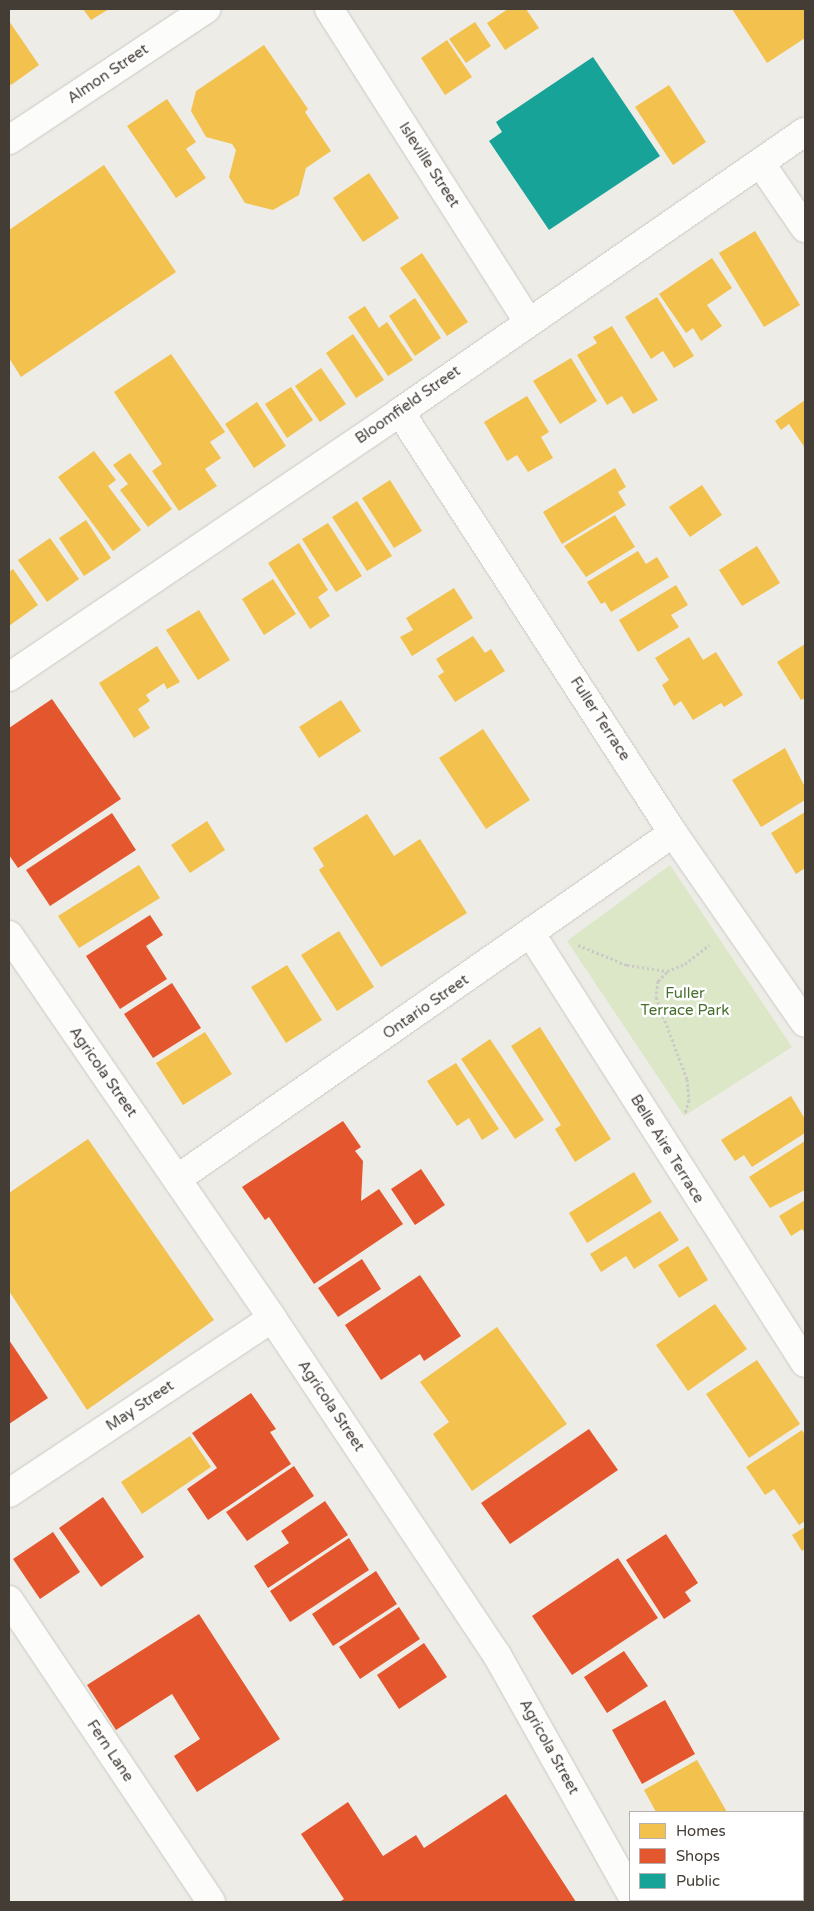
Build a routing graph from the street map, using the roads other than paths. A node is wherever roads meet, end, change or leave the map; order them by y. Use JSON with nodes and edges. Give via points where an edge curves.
{"nodes":[{"id":1,"x":206,"y":9,"type":"edge"},
{"id":2,"x":329,"y":9,"type":"edge"},
{"id":3,"x":805,"y":132,"type":"edge"},
{"id":4,"x":9,"y":140,"type":"edge"},
{"id":5,"x":761,"y":164,"type":"junction"},
{"id":6,"x":805,"y":228,"type":"edge"},
{"id":7,"x":528,"y":321,"type":"junction"},
{"id":8,"x":400,"y":412,"type":"junction"},
{"id":9,"x":9,"y":677,"type":"edge"},
{"id":10,"x":673,"y":833,"type":"junction"},
{"id":11,"x":531,"y":934,"type":"junction"},
{"id":12,"x":9,"y":935,"type":"edge"},
{"id":13,"x":805,"y":1023,"type":"edge"},
{"id":14,"x":177,"y":1179,"type":"junction"},
{"id":15,"x":272,"y":1318,"type":"junction"},
{"id":16,"x":805,"y":1363,"type":"edge"},
{"id":17,"x":9,"y":1493,"type":"edge"},
{"id":18,"x":9,"y":1600,"type":"edge"},
{"id":19,"x":629,"y":1890,"type":"edge"},
{"id":20,"x":211,"y":1902,"type":"edge"}],
"edges":[{"from":1,"to":4,"type":"street","name":"Almon Street"},
{"from":2,"to":7,"type":"street","name":"Isleville Street"},
{"from":3,"to":5,"type":"street","name":"Bloomfield Street"},
{"from":5,"to":6,"type":"street"},
{"from":5,"to":7,"type":"street","name":"Bloomfield Street"},
{"from":7,"to":8,"type":"street","name":"Bloomfield Street"},
{"from":8,"to":9,"type":"street","name":"Bloomfield Street"},
{"from":8,"to":10,"type":"street","name":"Fuller Terrace"},
{"from":10,"to":11,"type":"street","name":"Ontario Street"},
{"from":10,"to":13,"type":"street","name":"Fuller Terrace"},
{"from":11,"to":14,"type":"street","name":"Ontario Street"},
{"from":11,"to":16,"type":"street","name":"Belle Aire Terrace"},
{"from":12,"to":14,"type":"street","name":"Agricola Street"},
{"from":14,"to":15,"type":"street","name":"Agricola Street"},
{"from":15,"to":17,"type":"street","name":"May Street"},
{"from":15,"to":19,"type":"street","name":"Agricola Street","via":[[497,1654]]},
{"from":18,"to":20,"type":"street","name":"Fern Lane"}]}
